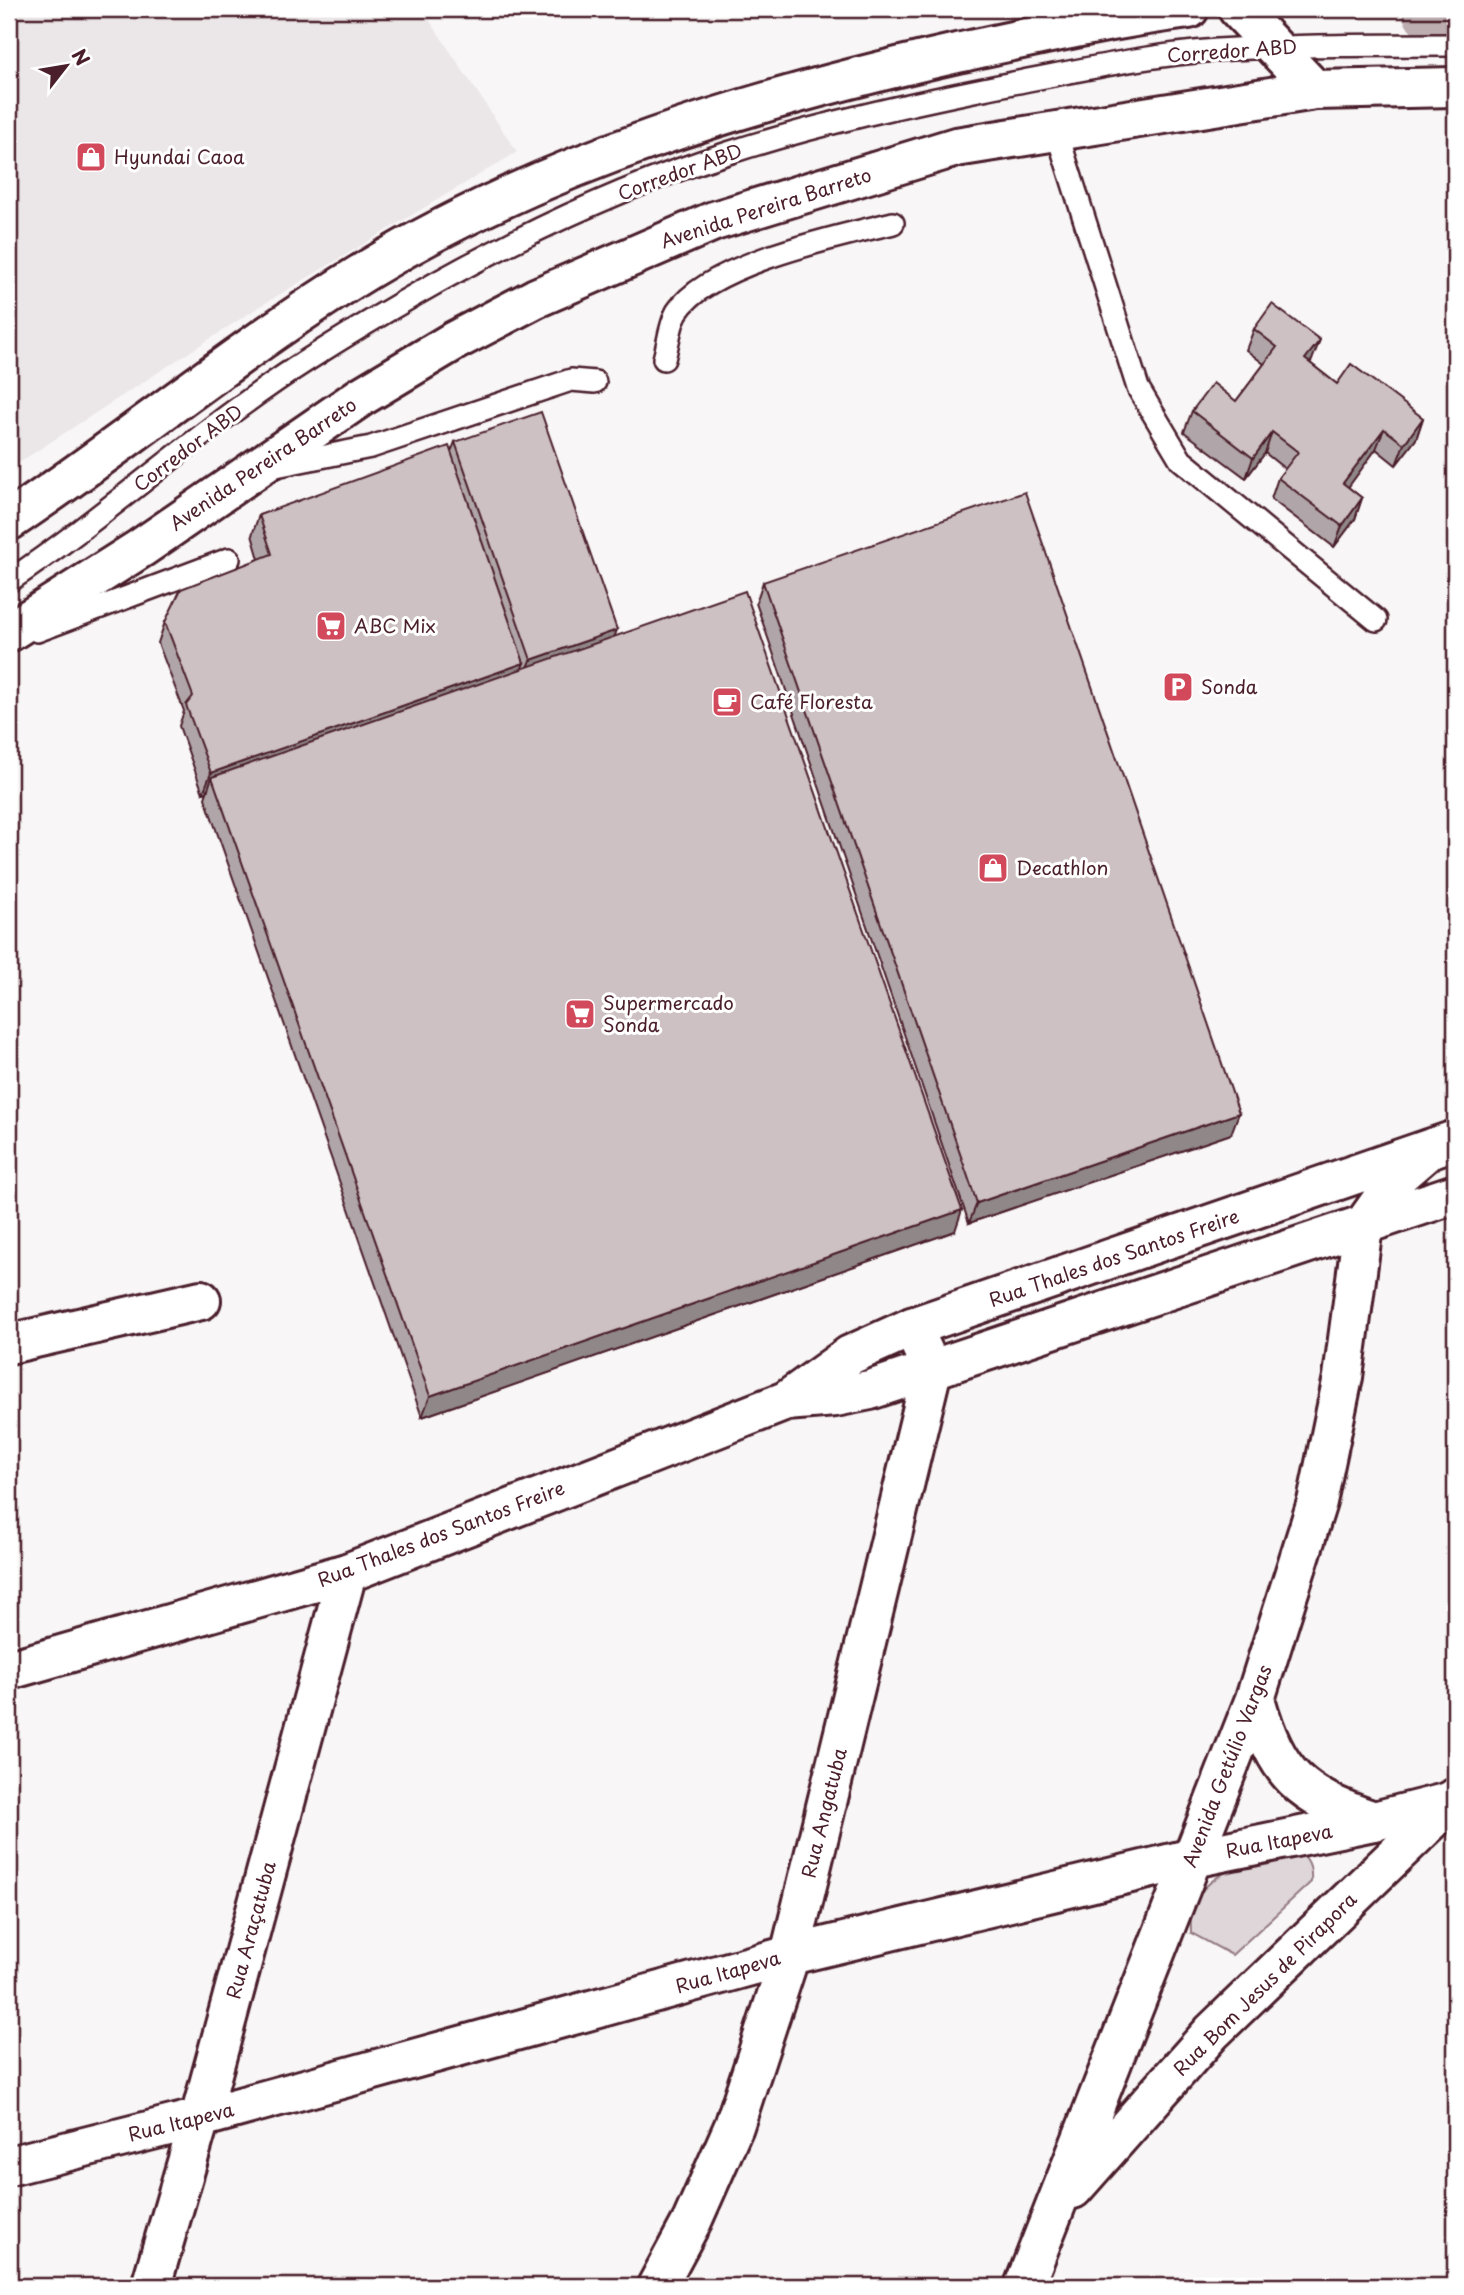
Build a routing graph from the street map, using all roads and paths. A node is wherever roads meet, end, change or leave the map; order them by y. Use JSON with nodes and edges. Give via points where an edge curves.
{"nodes":[{"id":1,"x":1189,"y":9,"type":"edge"},
{"id":2,"x":1238,"y":9,"type":"edge"},
{"id":3,"x":1112,"y":14,"type":"edge"},
{"id":4,"x":1455,"y":45,"type":"edge"},
{"id":5,"x":1275,"y":47,"type":"junction"},
{"id":6,"x":1438,"y":87,"type":"edge"},
{"id":7,"x":1315,"y":90,"type":"junction"},
{"id":8,"x":1056,"y":130,"type":"junction"},
{"id":9,"x":893,"y":223,"type":"dead end"},
{"id":10,"x":664,"y":359,"type":"dead end"},
{"id":11,"x":595,"y":382,"type":"dead end"},
{"id":12,"x":250,"y":471,"type":"junction"},
{"id":13,"x":9,"y":521,"type":"edge"},
{"id":14,"x":229,"y":559,"type":"dead end"},
{"id":15,"x":9,"y":581,"type":"edge"},
{"id":16,"x":1376,"y":621,"type":"dead end"},
{"id":17,"x":9,"y":632,"type":"edge"},
{"id":18,"x":9,"y":642,"type":"edge"},
{"id":19,"x":1442,"y":1144,"type":"edge"},
{"id":20,"x":1455,"y":1194,"type":"edge"},
{"id":21,"x":1363,"y":1226,"type":"junction"},
{"id":22,"x":201,"y":1300,"type":"dead end"},
{"id":23,"x":912,"y":1327,"type":"junction"},
{"id":24,"x":9,"y":1344,"type":"edge"},
{"id":25,"x":932,"y":1370,"type":"junction"},
{"id":26,"x":786,"y":1402,"type":"junction"},
{"id":27,"x":347,"y":1573,"type":"junction"},
{"id":28,"x":9,"y":1670,"type":"edge"},
{"id":29,"x":1255,"y":1699,"type":"junction"},
{"id":30,"x":1454,"y":1800,"type":"edge"},
{"id":31,"x":1374,"y":1821,"type":"junction"},
{"id":32,"x":1193,"y":1858,"type":"junction"},
{"id":33,"x":790,"y":1955,"type":"junction"},
{"id":34,"x":201,"y":2118,"type":"junction"},
{"id":35,"x":9,"y":2166,"type":"edge"},
{"id":36,"x":1055,"y":2209,"type":"junction"},
{"id":37,"x":152,"y":2286,"type":"edge"},
{"id":38,"x":657,"y":2286,"type":"edge"},
{"id":39,"x":1024,"y":2286,"type":"edge"}],
"edges":[{"from":1,"to":3,"type":"street"},
{"from":2,"to":5,"type":"street"},
{"from":3,"to":13,"type":"street","via":[[794,94],[579,166],[369,269]]},
{"from":4,"to":5,"type":"lane","name":"Corredor ABD"},
{"from":5,"to":7,"type":"street"},
{"from":5,"to":15,"type":"lane","name":"Corredor ABD","via":[[1132,60],[921,101],[728,153],[623,192],[506,245],[304,362]]},
{"from":6,"to":7,"type":"street","name":"Avenida Pereira Barreto"},
{"from":7,"to":8,"type":"street","name":"Avenida Pereira Barreto"},
{"from":8,"to":12,"type":"street","name":"Avenida Pereira Barreto","via":[[956,147],[714,221],[641,250],[454,341]]},
{"from":8,"to":16,"type":"lane","via":[[1138,388],[1181,460]]},
{"from":9,"to":10,"type":"lane","via":[[778,252],[702,288],[677,312]]},
{"from":11,"to":12,"type":"lane","via":[[571,380],[371,447]]},
{"from":12,"to":17,"type":"street","name":"Avenida Pereira Barreto"},
{"from":14,"to":18,"type":"lane"},
{"from":19,"to":21,"type":"street","via":[[1400,1174]]},
{"from":19,"to":23,"type":"street","name":"Rua Thales dos Santos Freire"},
{"from":20,"to":21,"type":"street","name":"Rua Thales dos Santos Freire"},
{"from":21,"to":25,"type":"street","name":"Rua Thales dos Santos Freire"},
{"from":21,"to":29,"type":"street","name":"Avenida Getúlio Vargas","via":[[1343,1377],[1317,1502]]},
{"from":22,"to":24,"type":"street"},
{"from":23,"to":25,"type":"street"},
{"from":23,"to":26,"type":"street","name":"Rua Thales dos Santos Freire","via":[[850,1355]]},
{"from":25,"to":26,"type":"street","name":"Rua Thales dos Santos Freire","via":[[835,1397]]},
{"from":25,"to":33,"type":"street","name":"Rua Angatuba"},
{"from":26,"to":27,"type":"street","name":"Rua Thales dos Santos Freire"},
{"from":27,"to":28,"type":"street","name":"Rua Thales dos Santos Freire"},
{"from":27,"to":34,"type":"street","name":"Rua Araçatuba"},
{"from":29,"to":31,"type":"street","via":[[1267,1741],[1286,1772],[1332,1807]]},
{"from":29,"to":32,"type":"street","name":"Avenida Getúlio Vargas"},
{"from":30,"to":31,"type":"street","name":"Rua Itapeva"},
{"from":30,"to":36,"type":"street","name":"Rua Bom Jesus de Pirapora","via":[[1212,2032]]},
{"from":31,"to":32,"type":"street","name":"Rua Itapeva"},
{"from":32,"to":33,"type":"street","name":"Rua Itapeva"},
{"from":32,"to":36,"type":"street","name":"Avenida Getúlio Vargas"},
{"from":33,"to":34,"type":"street","name":"Rua Itapeva"},
{"from":33,"to":38,"type":"street","name":"Rua Angatuba","via":[[734,2126]]},
{"from":34,"to":35,"type":"street","name":"Rua Itapeva"},
{"from":34,"to":37,"type":"street","name":"Rua Araçatuba"},
{"from":36,"to":39,"type":"street","name":"Avenida Getúlio Vargas"}]}
